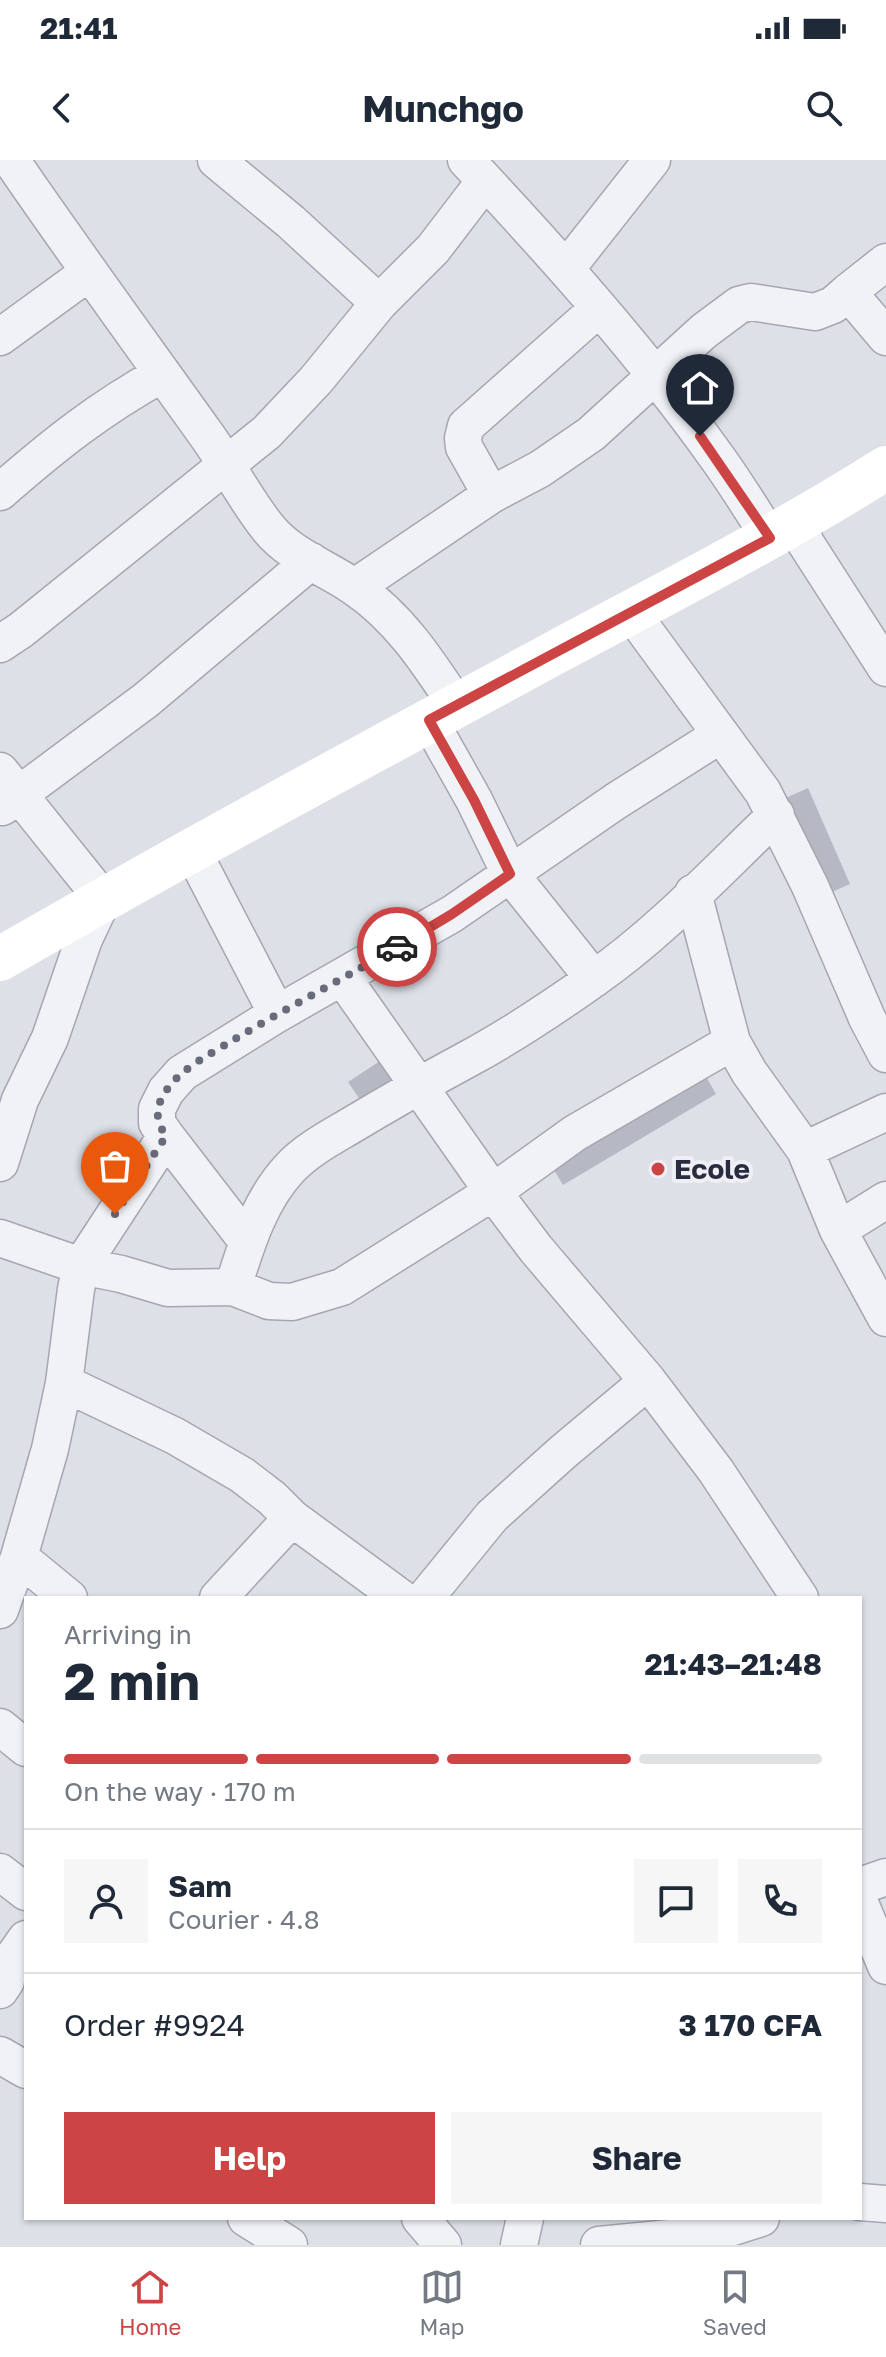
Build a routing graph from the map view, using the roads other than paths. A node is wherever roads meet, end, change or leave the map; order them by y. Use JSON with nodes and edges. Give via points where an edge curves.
{"nodes":[{"id":1,"x":11,"y":160,"type":"edge"},
{"id":2,"x":216,"y":160,"type":"edge"},
{"id":3,"x":652,"y":160,"type":"edge"},
{"id":4,"x":476,"y":170,"type":"edge"},
{"id":5,"x":886,"y":262,"type":"edge"},
{"id":6,"x":566,"y":269,"type":"junction"},
{"id":7,"x":88,"y":273,"type":"junction"},
{"id":8,"x":848,"y":292,"type":"junction"},
{"id":9,"x":379,"y":303,"type":"junction"},
{"id":10,"x":599,"y":308,"type":"junction"},
{"id":11,"x":0,"y":337,"type":"edge"},
{"id":12,"x":886,"y":337,"type":"edge"},
{"id":13,"x":162,"y":374,"type":"junction"},
{"id":14,"x":654,"y":375,"type":"junction"},
{"id":15,"x":228,"y":465,"type":"junction"},
{"id":16,"x":886,"y":468,"type":"edge"},
{"id":17,"x":0,"y":492,"type":"edge"},
{"id":18,"x":491,"y":495,"type":"junction"},
{"id":19,"x":785,"y":529,"type":"junction"},
{"id":20,"x":311,"y":561,"type":"junction"},
{"id":21,"x":355,"y":587,"type":"junction"},
{"id":22,"x":631,"y":612,"type":"junction"},
{"id":23,"x":0,"y":644,"type":"edge"},
{"id":24,"x":883,"y":657,"type":"edge"},
{"id":25,"x":443,"y":713,"type":"junction"},
{"id":26,"x":720,"y":735,"type":"junction"},
{"id":27,"x":7,"y":791,"type":"edge"},
{"id":28,"x":776,"y":815,"type":"junction"},
{"id":29,"x":193,"y":852,"type":"junction"},
{"id":30,"x":510,"y":874,"type":"junction"},
{"id":31,"x":693,"y":893,"type":"junction"},
{"id":32,"x":103,"y":899,"type":"junction"},
{"id":33,"x":0,"y":959,"type":"edge"},
{"id":34,"x":343,"y":978,"type":"junction"},
{"id":35,"x":594,"y":979,"type":"junction"},
{"id":36,"x":277,"y":1014,"type":"junction"},
{"id":37,"x":876,"y":1014,"type":"edge"},
{"id":38,"x":732,"y":1042,"type":"junction"},
{"id":39,"x":886,"y":1054,"type":"edge"},
{"id":40,"x":418,"y":1084,"type":"junction"},
{"id":41,"x":886,"y":1112,"type":"edge"},
{"id":42,"x":166,"y":1136,"type":"junction"},
{"id":43,"x":805,"y":1150,"type":"junction"},
{"id":44,"x":0,"y":1163,"type":"edge"},
{"id":45,"x":493,"y":1192,"type":"junction"},
{"id":46,"x":886,"y":1200,"type":"edge"},
{"id":47,"x":838,"y":1230,"type":"junction"},
{"id":48,"x":0,"y":1238,"type":"edge"},
{"id":49,"x":247,"y":1241,"type":"junction"},
{"id":50,"x":81,"y":1266,"type":"junction"},
{"id":51,"x":233,"y":1287,"type":"junction"},
{"id":52,"x":886,"y":1318,"type":"edge"},
{"id":53,"x":648,"y":1381,"type":"junction"},
{"id":54,"x":64,"y":1383,"type":"junction"},
{"id":55,"x":292,"y":1518,"type":"junction"},
{"id":56,"x":19,"y":1557,"type":"junction"},
{"id":57,"x":67,"y":1596,"type":"edge"},
{"id":58,"x":220,"y":1596,"type":"edge"},
{"id":59,"x":398,"y":1596,"type":"edge"},
{"id":60,"x":427,"y":1596,"type":"edge"},
{"id":61,"x":799,"y":1596,"type":"edge"},
{"id":62,"x":0,"y":1610,"type":"edge"},
{"id":63,"x":0,"y":1727,"type":"edge"},
{"id":64,"x":24,"y":1746,"type":"edge"},
{"id":65,"x":0,"y":1872,"type":"edge"},
{"id":66,"x":886,"y":1877,"type":"edge"},
{"id":67,"x":862,"y":1885,"type":"edge"},
{"id":68,"x":24,"y":1890,"type":"edge"},
{"id":69,"x":862,"y":1908,"type":"edge"},
{"id":70,"x":24,"y":1942,"type":"edge"},
{"id":71,"x":886,"y":1966,"type":"edge"},
{"id":72,"x":0,"y":1990,"type":"edge"},
{"id":73,"x":0,"y":2055,"type":"edge"},
{"id":74,"x":24,"y":2069,"type":"edge"},
{"id":75,"x":862,"y":2202,"type":"edge"},
{"id":76,"x":886,"y":2204,"type":"edge"},
{"id":77,"x":249,"y":2220,"type":"edge"},
{"id":78,"x":422,"y":2220,"type":"edge"},
{"id":79,"x":525,"y":2220,"type":"edge"},
{"id":80,"x":755,"y":2220,"type":"edge"},
{"id":81,"x":289,"y":2245,"type":"edge"},
{"id":82,"x":443,"y":2245,"type":"edge"},
{"id":83,"x":519,"y":2245,"type":"edge"},
{"id":84,"x":599,"y":2245,"type":"edge"}],
"edges":[{"from":1,"to":7,"type":"street"},
{"from":2,"to":9,"type":"street"},
{"from":3,"to":6,"type":"street"},
{"from":4,"to":6,"type":"street"},
{"from":4,"to":9,"type":"street","via":[[433,249]]},
{"from":5,"to":8,"type":"street"},
{"from":6,"to":10,"type":"street"},
{"from":7,"to":11,"type":"street"},
{"from":7,"to":13,"type":"street"},
{"from":8,"to":12,"type":"street"},
{"from":8,"to":14,"type":"street","via":[[815,312],[751,302],[739,305]]},
{"from":9,"to":15,"type":"street","via":[[316,380]]},
{"from":10,"to":14,"type":"street"},
{"from":10,"to":18,"type":"street","via":[[466,426],[464,447]]},
{"from":13,"to":15,"type":"street"},
{"from":13,"to":17,"type":"street","via":[[60,439]]},
{"from":14,"to":18,"type":"street","via":[[591,434]]},
{"from":14,"to":19,"type":"street","via":[[716,456]]},
{"from":15,"to":20,"type":"street","via":[[269,529]]},
{"from":15,"to":23,"type":"street"},
{"from":16,"to":19,"type":"street"},
{"from":18,"to":21,"type":"street"},
{"from":19,"to":22,"type":"street"},
{"from":19,"to":24,"type":"street","via":[[805,542]]},
{"from":20,"to":21,"type":"street"},
{"from":20,"to":27,"type":"street","via":[[146,700]]},
{"from":21,"to":25,"type":"street","via":[[417,645]]},
{"from":22,"to":25,"type":"street"},
{"from":22,"to":26,"type":"street"},
{"from":25,"to":29,"type":"street"},
{"from":25,"to":30,"type":"street","via":[[474,800]]},
{"from":26,"to":28,"type":"street"},
{"from":26,"to":30,"type":"street"},
{"from":27,"to":32,"type":"street"},
{"from":28,"to":31,"type":"street"},
{"from":28,"to":37,"type":"street"},
{"from":29,"to":32,"type":"street"},
{"from":29,"to":36,"type":"street"},
{"from":30,"to":34,"type":"street"},
{"from":30,"to":35,"type":"street"},
{"from":31,"to":35,"type":"street"},
{"from":31,"to":38,"type":"street"},
{"from":32,"to":33,"type":"street"},
{"from":32,"to":44,"type":"street","via":[[50,1038],[20,1100]]},
{"from":34,"to":36,"type":"street"},
{"from":34,"to":40,"type":"street"},
{"from":35,"to":40,"type":"street"},
{"from":36,"to":42,"type":"street","via":[[182,1073],[157,1109],[157,1123]]},
{"from":37,"to":39,"type":"street"},
{"from":38,"to":43,"type":"street"},
{"from":38,"to":45,"type":"street","via":[[575,1133]]},
{"from":40,"to":45,"type":"street"},
{"from":40,"to":49,"type":"street","via":[[292,1166],[272,1190]]},
{"from":41,"to":43,"type":"street"},
{"from":42,"to":49,"type":"street"},
{"from":42,"to":50,"type":"street"},
{"from":43,"to":47,"type":"street"},
{"from":45,"to":51,"type":"street","via":[[342,1287],[292,1302],[269,1301]]},
{"from":45,"to":53,"type":"street"},
{"from":46,"to":47,"type":"street"},
{"from":47,"to":52,"type":"street"},
{"from":48,"to":50,"type":"street"},
{"from":49,"to":51,"type":"street"},
{"from":50,"to":51,"type":"street","via":[[168,1288]]},
{"from":50,"to":54,"type":"street"},
{"from":53,"to":60,"type":"street","via":[[492,1516]]},
{"from":53,"to":61,"type":"street","via":[[716,1471]]},
{"from":54,"to":55,"type":"street","via":[[215,1459]]},
{"from":54,"to":56,"type":"street"},
{"from":55,"to":58,"type":"street"},
{"from":55,"to":59,"type":"street"},
{"from":56,"to":57,"type":"street"},
{"from":56,"to":62,"type":"street"},
{"from":63,"to":64,"type":"street"},
{"from":65,"to":68,"type":"street"},
{"from":66,"to":67,"type":"street"},
{"from":69,"to":71,"type":"street"},
{"from":70,"to":72,"type":"street","via":[[7,1966]]},
{"from":73,"to":74,"type":"street"},
{"from":75,"to":76,"type":"street"},
{"from":77,"to":81,"type":"street"},
{"from":78,"to":82,"type":"street"},
{"from":79,"to":83,"type":"street"},
{"from":80,"to":84,"type":"street","via":[[711,2234]]}]}
